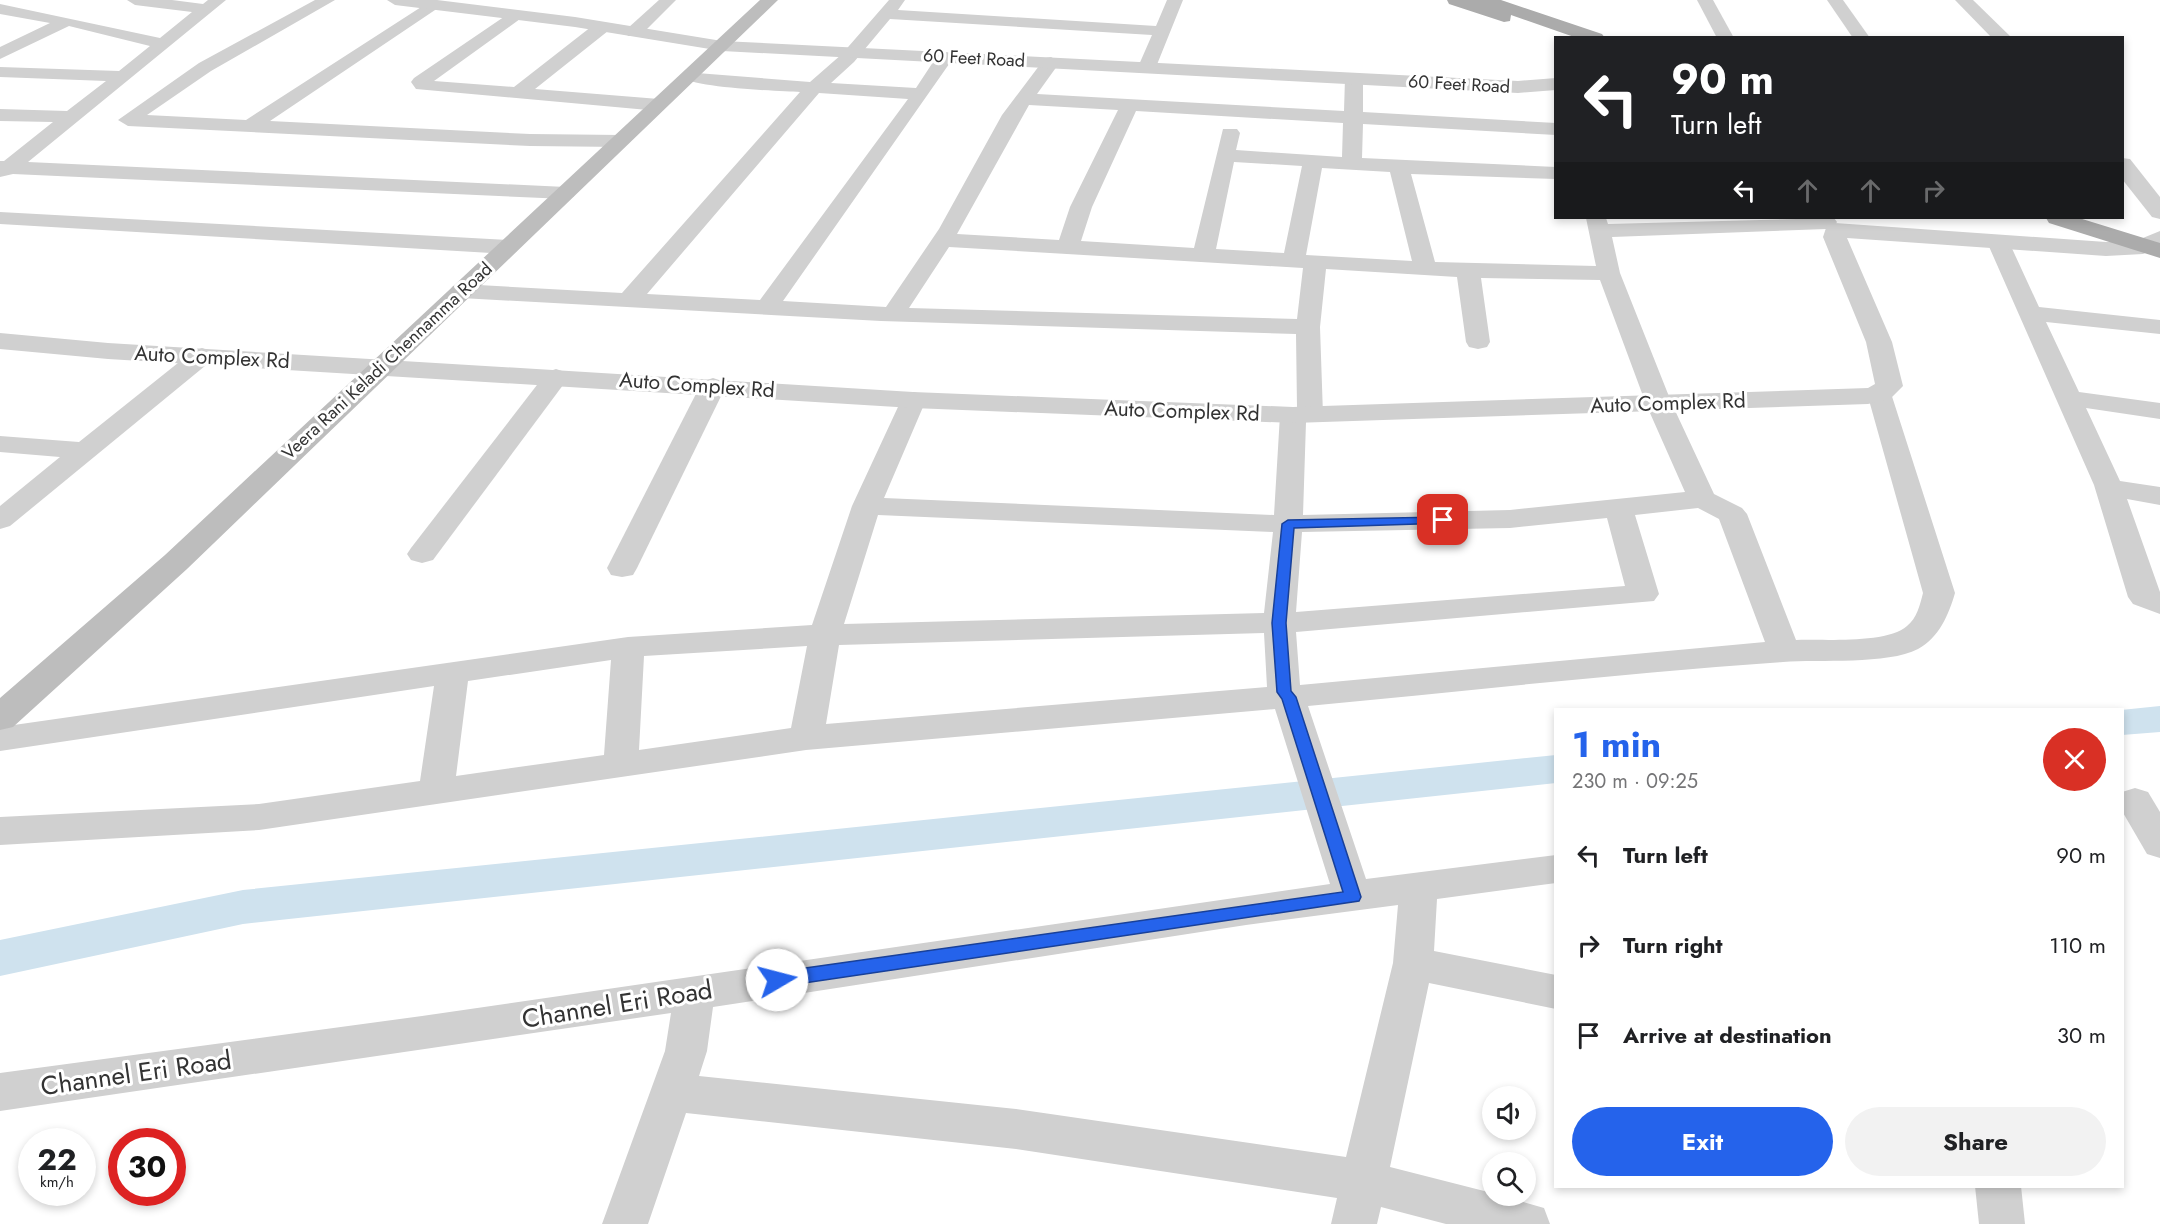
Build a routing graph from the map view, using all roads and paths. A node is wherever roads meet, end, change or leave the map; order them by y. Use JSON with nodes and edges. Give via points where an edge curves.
{"nodes":[{"id":1,"x":135,"y":0,"type":"edge"},
{"id":2,"x":327,"y":0,"type":"edge"},
{"id":3,"x":395,"y":0,"type":"edge"},
{"id":4,"x":668,"y":0,"type":"edge"},
{"id":5,"x":770,"y":0,"type":"edge"},
{"id":6,"x":897,"y":0,"type":"edge"},
{"id":7,"x":1175,"y":0,"type":"edge"},
{"id":8,"x":1455,"y":0,"type":"edge"},
{"id":9,"x":1484,"y":0,"type":"edge"},
{"id":10,"x":1705,"y":0,"type":"edge"},
{"id":11,"x":1835,"y":0,"type":"edge"},
{"id":12,"x":1963,"y":0,"type":"edge"},
{"id":13,"x":211,"y":4,"type":"edge"},
{"id":14,"x":432,"y":6,"type":"junction"},
{"id":15,"x":0,"y":9,"type":"edge"},
{"id":16,"x":1074,"y":9,"type":"dead end"},
{"id":17,"x":886,"y":14,"type":"junction"},
{"id":18,"x":514,"y":15,"type":"junction"},
{"id":19,"x":67,"y":21,"type":"junction"},
{"id":20,"x":1066,"y":25,"type":"junction"},
{"id":21,"x":602,"y":27,"type":"junction"},
{"id":22,"x":1162,"y":31,"type":"junction"},
{"id":23,"x":634,"y":32,"type":"junction"},
{"id":24,"x":1560,"y":36,"type":"edge"},
{"id":25,"x":1590,"y":36,"type":"edge"},
{"id":26,"x":1725,"y":36,"type":"edge"},
{"id":27,"x":1861,"y":36,"type":"edge"},
{"id":28,"x":2001,"y":36,"type":"edge"},
{"id":29,"x":161,"y":43,"type":"junction"},
{"id":30,"x":722,"y":46,"type":"junction"},
{"id":31,"x":5,"y":49,"type":"edge"},
{"id":32,"x":854,"y":51,"type":"junction"},
{"id":33,"x":945,"y":57,"type":"junction"},
{"id":34,"x":1051,"y":62,"type":"junction"},
{"id":35,"x":1147,"y":67,"type":"junction"},
{"id":36,"x":0,"y":72,"type":"edge"},
{"id":37,"x":121,"y":76,"type":"junction"},
{"id":38,"x":690,"y":76,"type":"junction"},
{"id":39,"x":1354,"y":78,"type":"junction"},
{"id":40,"x":1554,"y":84,"type":"edge"},
{"id":41,"x":814,"y":87,"type":"junction"},
{"id":42,"x":517,"y":94,"type":"junction"},
{"id":43,"x":921,"y":94,"type":"junction"},
{"id":44,"x":75,"y":95,"type":"dead end"},
{"id":45,"x":96,"y":96,"type":"junction"},
{"id":46,"x":1024,"y":99,"type":"junction"},
{"id":47,"x":659,"y":105,"type":"junction"},
{"id":48,"x":1129,"y":106,"type":"junction"},
{"id":49,"x":1233,"y":112,"type":"junction"},
{"id":50,"x":0,"y":115,"type":"edge"},
{"id":51,"x":70,"y":117,"type":"junction"},
{"id":52,"x":1353,"y":118,"type":"junction"},
{"id":53,"x":1463,"y":124,"type":"junction"},
{"id":54,"x":248,"y":127,"type":"junction"},
{"id":55,"x":1554,"y":129,"type":"edge"},
{"id":56,"x":621,"y":141,"type":"junction"},
{"id":57,"x":1225,"y":154,"type":"junction"},
{"id":58,"x":1313,"y":161,"type":"junction"},
{"id":59,"x":1352,"y":164,"type":"junction"},
{"id":60,"x":1399,"y":167,"type":"junction"},
{"id":61,"x":2124,"y":167,"type":"edge"},
{"id":62,"x":3,"y":169,"type":"edge"},
{"id":63,"x":1467,"y":170,"type":"junction"},
{"id":64,"x":1554,"y":173,"type":"edge"},
{"id":65,"x":566,"y":193,"type":"junction"},
{"id":66,"x":2160,"y":212,"type":"edge"},
{"id":67,"x":0,"y":218,"type":"edge"},
{"id":68,"x":2061,"y":219,"type":"edge"},
{"id":69,"x":2099,"y":219,"type":"edge"},
{"id":70,"x":1827,"y":223,"type":"edge"},
{"id":71,"x":1598,"y":224,"type":"edge"},
{"id":72,"x":942,"y":240,"type":"junction"},
{"id":73,"x":1998,"y":243,"type":"junction"},
{"id":74,"x":2156,"y":243,"type":"edge"},
{"id":75,"x":508,"y":247,"type":"junction"},
{"id":76,"x":1068,"y":248,"type":"junction"},
{"id":77,"x":1203,"y":256,"type":"junction"},
{"id":78,"x":1304,"y":261,"type":"junction"},
{"id":79,"x":1425,"y":268,"type":"junction"},
{"id":80,"x":1468,"y":271,"type":"junction"},
{"id":81,"x":1609,"y":273,"type":"junction"},
{"id":82,"x":461,"y":291,"type":"junction"},
{"id":83,"x":628,"y":302,"type":"junction"},
{"id":84,"x":767,"y":308,"type":"junction"},
{"id":85,"x":2031,"y":313,"type":"junction"},
{"id":86,"x":893,"y":314,"type":"junction"},
{"id":87,"x":1308,"y":327,"type":"junction"},
{"id":88,"x":2158,"y":331,"type":"edge"},
{"id":89,"x":0,"y":341,"type":"edge"},
{"id":90,"x":1478,"y":342,"type":"dead end"},
{"id":91,"x":202,"y":356,"type":"junction"},
{"id":92,"x":380,"y":367,"type":"junction"},
{"id":93,"x":556,"y":377,"type":"junction"},
{"id":94,"x":713,"y":386,"type":"junction"},
{"id":95,"x":1880,"y":393,"type":"junction"},
{"id":96,"x":2069,"y":398,"type":"junction"},
{"id":97,"x":913,"y":400,"type":"junction"},
{"id":98,"x":1659,"y":404,"type":"junction"},
{"id":99,"x":2160,"y":411,"type":"edge"},
{"id":100,"x":1302,"y":415,"type":"junction"},
{"id":101,"x":0,"y":444,"type":"edge"},
{"id":102,"x":82,"y":451,"type":"junction"},
{"id":103,"x":2109,"y":488,"type":"junction"},
{"id":104,"x":2160,"y":496,"type":"edge"},
{"id":105,"x":1702,"y":499,"type":"junction"},
{"id":106,"x":866,"y":506,"type":"junction"},
{"id":107,"x":1618,"y":506,"type":"junction"},
{"id":108,"x":0,"y":520,"type":"edge"},
{"id":109,"x":1288,"y":524,"type":"junction"},
{"id":110,"x":422,"y":554,"type":"dead end"},
{"id":111,"x":622,"y":568,"type":"dead end"},
{"id":112,"x":2160,"y":604,"type":"edge"},
{"id":113,"x":1279,"y":623,"type":"junction"},
{"id":114,"x":825,"y":634,"type":"junction"},
{"id":115,"x":628,"y":648,"type":"junction"},
{"id":116,"x":1784,"y":651,"type":"junction"},
{"id":117,"x":453,"y":673,"type":"junction"},
{"id":118,"x":1288,"y":697,"type":"junction"},
{"id":119,"x":0,"y":718,"type":"edge"},
{"id":120,"x":806,"y":738,"type":"junction"},
{"id":121,"x":0,"y":740,"type":"edge"},
{"id":122,"x":621,"y":763,"type":"junction"},
{"id":123,"x":436,"y":791,"type":"junction"},
{"id":124,"x":2139,"y":800,"type":"edge"},
{"id":125,"x":0,"y":831,"type":"edge"},
{"id":126,"x":2160,"y":844,"type":"edge"},
{"id":127,"x":1554,"y":869,"type":"edge"},
{"id":128,"x":1418,"y":889,"type":"junction"},
{"id":129,"x":1353,"y":897,"type":"junction"},
{"id":130,"x":1413,"y":963,"type":"junction"},
{"id":131,"x":695,"y":992,"type":"junction"},
{"id":132,"x":1554,"y":992,"type":"edge"},
{"id":133,"x":0,"y":1092,"type":"edge"},
{"id":134,"x":671,"y":1092,"type":"junction"},
{"id":135,"x":1364,"y":1180,"type":"junction"},
{"id":136,"x":1998,"y":1188,"type":"edge"},
{"id":137,"x":625,"y":1224,"type":"edge"},
{"id":138,"x":1354,"y":1224,"type":"edge"},
{"id":139,"x":1527,"y":1224,"type":"edge"},
{"id":140,"x":2002,"y":1224,"type":"edge"}],
"edges":[{"from":1,"to":13,"type":"street"},
{"from":2,"to":54,"type":"street","via":[[206,67],[128,120]]},
{"from":3,"to":14,"type":"street","name":"60 Feet Road"},
{"from":4,"to":23,"type":"street"},
{"from":5,"to":30,"type":"main road","name":"Veera Rani Keladi Chennamma Road"},
{"from":6,"to":17,"type":"street"},
{"from":7,"to":22,"type":"street"},
{"from":8,"to":24,"type":"main road"},
{"from":9,"to":25,"type":"main road"},
{"from":10,"to":26,"type":"street"},
{"from":11,"to":27,"type":"street"},
{"from":12,"to":28,"type":"street"},
{"from":13,"to":29,"type":"street"},
{"from":14,"to":18,"type":"street","name":"60 Feet Road"},
{"from":14,"to":54,"type":"street"},
{"from":15,"to":19,"type":"street"},
{"from":16,"to":20,"type":"street"},
{"from":17,"to":20,"type":"street","via":[[977,13]]},
{"from":17,"to":32,"type":"street"},
{"from":18,"to":21,"type":"street","name":"60 Feet Road"},
{"from":18,"to":42,"type":"street","via":[[420,82],[430,87]]},
{"from":19,"to":29,"type":"street"},
{"from":19,"to":31,"type":"street"},
{"from":20,"to":22,"type":"street"},
{"from":21,"to":23,"type":"street","name":"60 Feet Road"},
{"from":21,"to":42,"type":"street"},
{"from":22,"to":35,"type":"street"},
{"from":23,"to":30,"type":"street","name":"60 Feet Road"},
{"from":29,"to":37,"type":"street"},
{"from":30,"to":32,"type":"street","name":"60 Feet Road"},
{"from":30,"to":38,"type":"main road","name":"Veera Rani Keladi Chennamma Road"},
{"from":32,"to":33,"type":"street","name":"60 Feet Road"},
{"from":32,"to":41,"type":"street"},
{"from":33,"to":34,"type":"street","name":"60 Feet Road"},
{"from":33,"to":43,"type":"street"},
{"from":34,"to":35,"type":"street","name":"60 Feet Road"},
{"from":34,"to":46,"type":"street"},
{"from":35,"to":39,"type":"street","name":"60 Feet Road"},
{"from":36,"to":37,"type":"street"},
{"from":37,"to":45,"type":"street"},
{"from":38,"to":41,"type":"street"},
{"from":38,"to":47,"type":"main road","name":"Veera Rani Keladi Chennamma Road"},
{"from":39,"to":40,"type":"street","name":"60 Feet Road","via":[[1518,87]]},
{"from":39,"to":52,"type":"street"},
{"from":41,"to":43,"type":"street"},
{"from":41,"to":83,"type":"street"},
{"from":42,"to":47,"type":"street"},
{"from":43,"to":84,"type":"street"},
{"from":44,"to":45,"type":"street"},
{"from":45,"to":51,"type":"street"},
{"from":46,"to":48,"type":"street"},
{"from":46,"to":72,"type":"street"},
{"from":47,"to":56,"type":"main road","name":"Veera Rani Keladi Chennamma Road"},
{"from":48,"to":49,"type":"street"},
{"from":48,"to":76,"type":"street","via":[[1082,207]]},
{"from":49,"to":52,"type":"street"},
{"from":49,"to":57,"type":"street"},
{"from":50,"to":51,"type":"street"},
{"from":51,"to":62,"type":"street"},
{"from":52,"to":53,"type":"street"},
{"from":52,"to":59,"type":"street"},
{"from":53,"to":55,"type":"street"},
{"from":53,"to":63,"type":"street"},
{"from":54,"to":56,"type":"street"},
{"from":56,"to":65,"type":"main road","name":"Veera Rani Keladi Chennamma Road"},
{"from":57,"to":58,"type":"street"},
{"from":57,"to":77,"type":"street"},
{"from":58,"to":59,"type":"street"},
{"from":58,"to":78,"type":"street"},
{"from":59,"to":60,"type":"street"},
{"from":60,"to":63,"type":"street"},
{"from":60,"to":79,"type":"street"},
{"from":61,"to":66,"type":"street"},
{"from":62,"to":65,"type":"street"},
{"from":63,"to":64,"type":"street"},
{"from":65,"to":75,"type":"main road","name":"Veera Rani Keladi Chennamma Road"},
{"from":67,"to":75,"type":"street"},
{"from":68,"to":74,"type":"main road"},
{"from":69,"to":74,"type":"main road"},
{"from":70,"to":71,"type":"street"},
{"from":70,"to":73,"type":"street"},
{"from":70,"to":95,"type":"street","via":[[1879,342],[1889,386]]},
{"from":71,"to":81,"type":"street"},
{"from":72,"to":76,"type":"street"},
{"from":72,"to":86,"type":"street"},
{"from":73,"to":74,"type":"street","via":[[2106,249]]},
{"from":73,"to":85,"type":"street"},
{"from":75,"to":82,"type":"main road","name":"Veera Rani Keladi Chennamma Road"},
{"from":76,"to":77,"type":"street"},
{"from":77,"to":78,"type":"street"},
{"from":78,"to":79,"type":"street"},
{"from":78,"to":87,"type":"street"},
{"from":79,"to":80,"type":"street"},
{"from":80,"to":81,"type":"street"},
{"from":80,"to":90,"type":"street"},
{"from":81,"to":98,"type":"street"},
{"from":82,"to":83,"type":"street"},
{"from":82,"to":92,"type":"main road","name":"Veera Rani Keladi Chennamma Road"},
{"from":83,"to":84,"type":"street"},
{"from":84,"to":86,"type":"street"},
{"from":85,"to":88,"type":"street"},
{"from":85,"to":96,"type":"street"},
{"from":86,"to":87,"type":"street"},
{"from":87,"to":100,"type":"street"},
{"from":89,"to":91,"type":"street","name":"Auto Complex Rd"},
{"from":91,"to":92,"type":"street","name":"Auto Complex Rd"},
{"from":91,"to":102,"type":"street"},
{"from":92,"to":93,"type":"street","name":"Auto Complex Rd"},
{"from":92,"to":119,"type":"main road","name":"Veera Rani Keladi Chennamma Road","via":[[176,562]]},
{"from":93,"to":94,"type":"street","name":"Auto Complex Rd"},
{"from":93,"to":110,"type":"street"},
{"from":94,"to":97,"type":"street","name":"Auto Complex Rd"},
{"from":94,"to":111,"type":"street"},
{"from":95,"to":98,"type":"street","name":"Auto Complex Rd"},
{"from":95,"to":116,"type":"street","via":[[1940,593],[1933,613],[1912,638],[1886,647]]},
{"from":96,"to":99,"type":"street"},
{"from":96,"to":103,"type":"street"},
{"from":97,"to":100,"type":"street","name":"Auto Complex Rd"},
{"from":97,"to":106,"type":"street"},
{"from":98,"to":100,"type":"street","name":"Auto Complex Rd"},
{"from":98,"to":105,"type":"street"},
{"from":100,"to":109,"type":"street"},
{"from":101,"to":102,"type":"street"},
{"from":102,"to":108,"type":"street"},
{"from":103,"to":104,"type":"street"},
{"from":103,"to":112,"type":"street","via":[[2144,597]]},
{"from":105,"to":107,"type":"street"},
{"from":105,"to":116,"type":"street","via":[[1732,514]]},
{"from":106,"to":109,"type":"street"},
{"from":106,"to":114,"type":"street"},
{"from":107,"to":109,"type":"street","via":[[1509,519]]},
{"from":107,"to":113,"type":"street","via":[[1643,594]]},
{"from":109,"to":113,"type":"street"},
{"from":113,"to":114,"type":"street"},
{"from":113,"to":118,"type":"street","via":[[1284,692]]},
{"from":114,"to":115,"type":"street"},
{"from":114,"to":120,"type":"street"},
{"from":115,"to":117,"type":"street"},
{"from":115,"to":122,"type":"street"},
{"from":116,"to":118,"type":"street"},
{"from":117,"to":121,"type":"street"},
{"from":117,"to":123,"type":"street"},
{"from":118,"to":120,"type":"street"},
{"from":118,"to":129,"type":"street"},
{"from":120,"to":122,"type":"street"},
{"from":122,"to":123,"type":"street"},
{"from":123,"to":125,"type":"street","via":[[259,818]]},
{"from":124,"to":126,"type":"street"},
{"from":127,"to":128,"type":"street","name":"Channel Eri Road"},
{"from":128,"to":129,"type":"street","name":"Channel Eri Road"},
{"from":128,"to":130,"type":"street"},
{"from":129,"to":131,"type":"street","name":"Channel Eri Road"},
{"from":130,"to":132,"type":"street"},
{"from":130,"to":135,"type":"street"},
{"from":131,"to":133,"type":"street","name":"Channel Eri Road"},
{"from":131,"to":134,"type":"street","via":[[686,1051]]},
{"from":134,"to":135,"type":"street","via":[[1016,1129]]},
{"from":134,"to":137,"type":"street"},
{"from":135,"to":138,"type":"street"},
{"from":135,"to":139,"type":"street"},
{"from":136,"to":140,"type":"street"}]}
